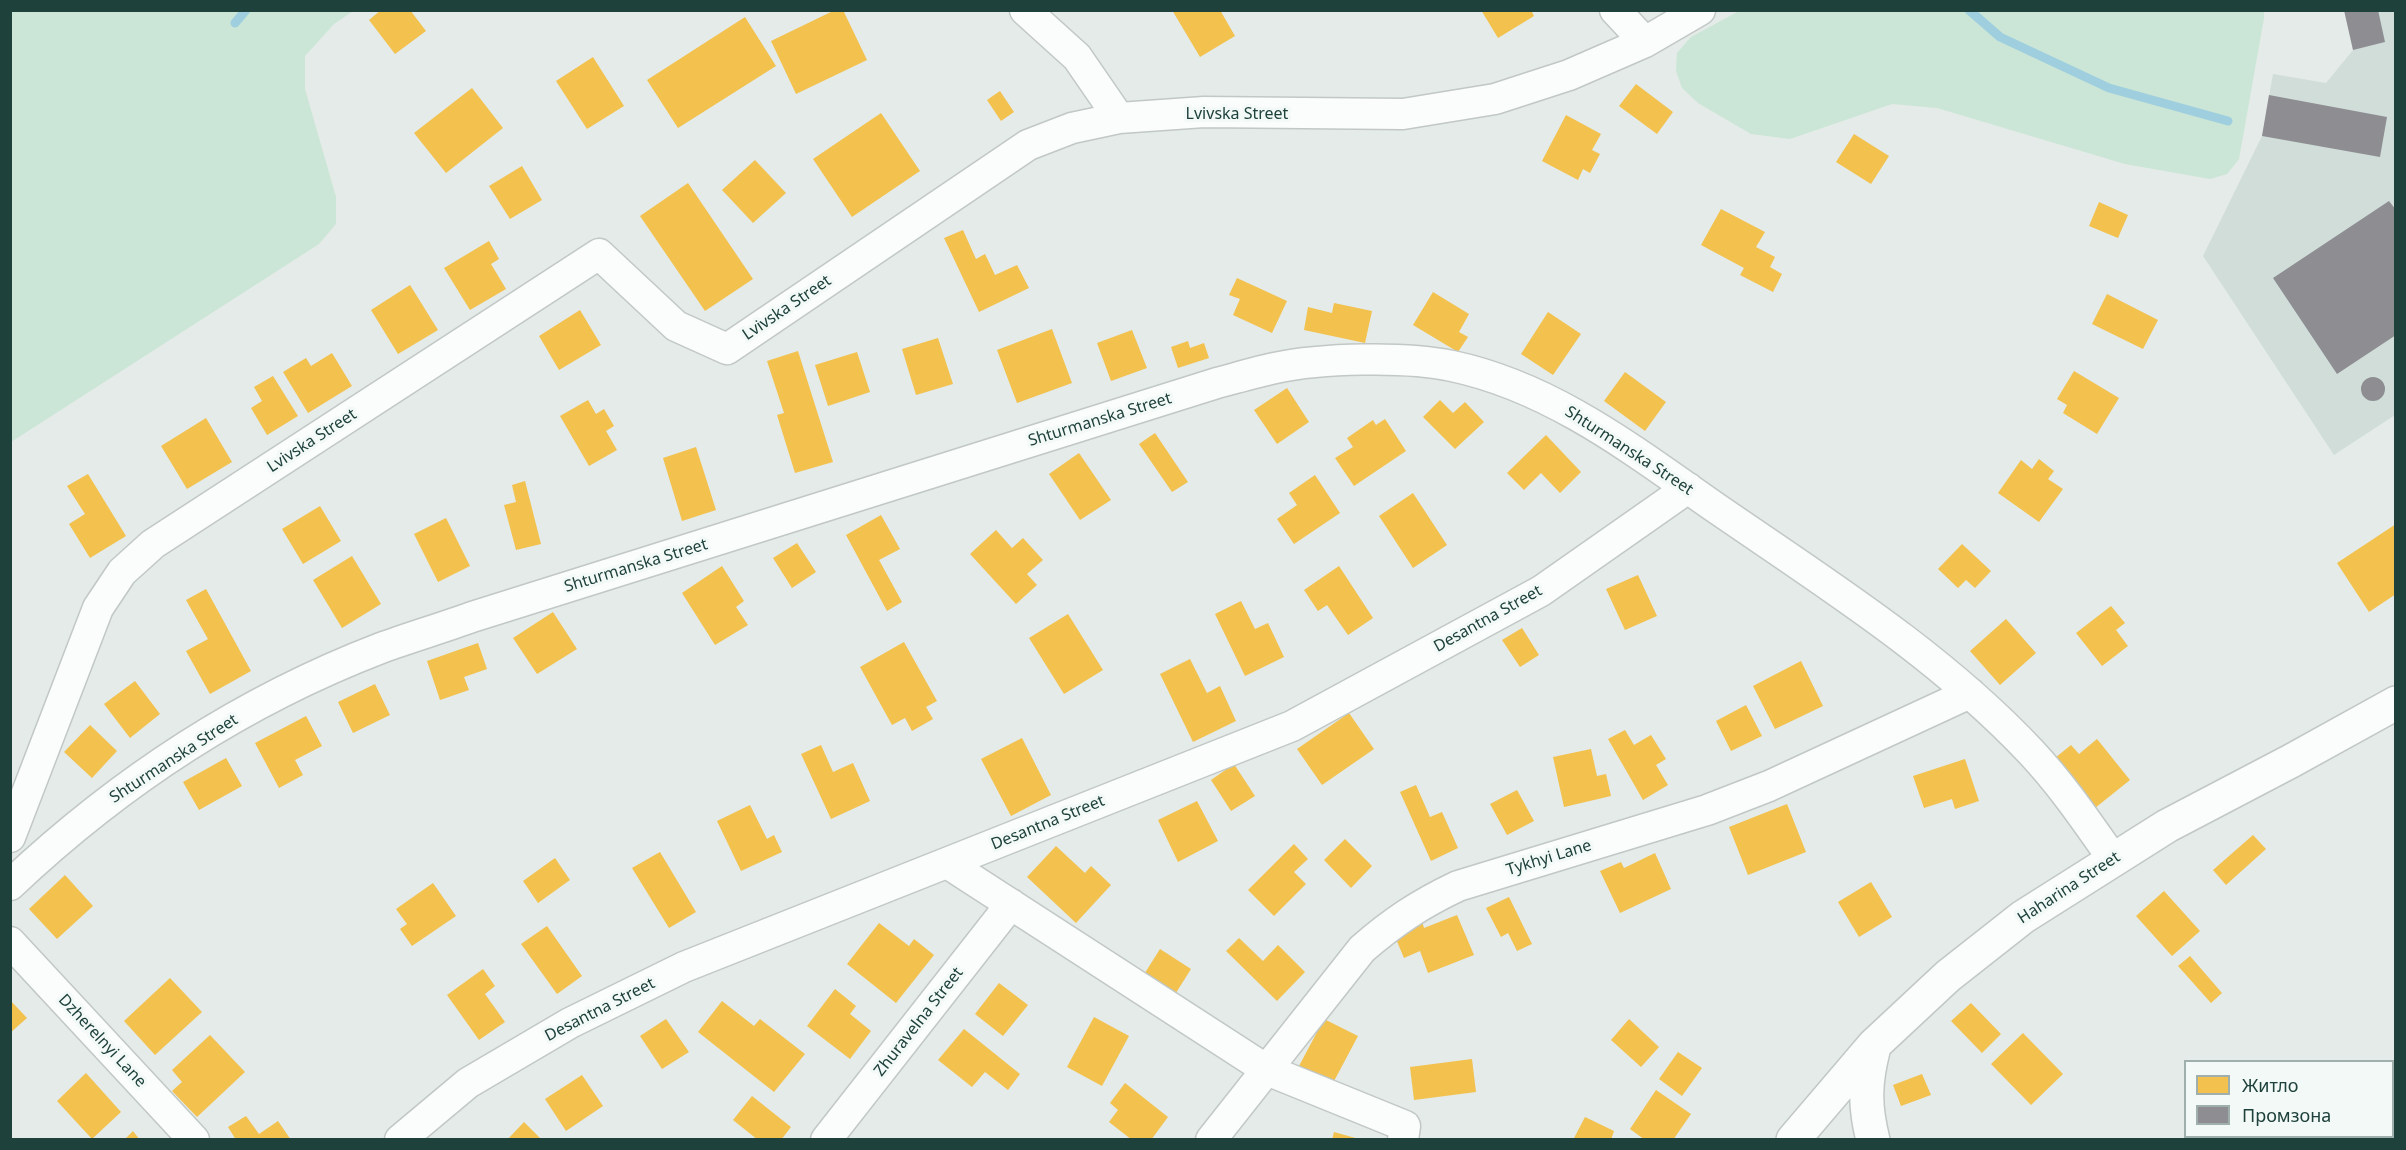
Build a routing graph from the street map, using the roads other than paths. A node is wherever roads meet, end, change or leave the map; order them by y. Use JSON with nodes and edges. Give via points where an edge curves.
{"nodes":[{"id":1,"x":1026,"y":10,"type":"edge"},
{"id":2,"x":1615,"y":10,"type":"edge"},
{"id":3,"x":1700,"y":10,"type":"edge"},
{"id":4,"x":1645,"y":42,"type":"junction"},
{"id":5,"x":1119,"y":118,"type":"junction"},
{"id":6,"x":1688,"y":488,"type":"junction"},
{"id":7,"x":1970,"y":693,"type":"junction"},
{"id":8,"x":2396,"y":703,"type":"edge"},
{"id":9,"x":10,"y":837,"type":"edge"},
{"id":10,"x":2112,"y":859,"type":"junction"},
{"id":11,"x":947,"y":863,"type":"junction"},
{"id":12,"x":10,"y":885,"type":"edge"},
{"id":13,"x":1011,"y":904,"type":"junction"},
{"id":14,"x":10,"y":942,"type":"edge"},
{"id":15,"x":1874,"y":1045,"type":"junction"},
{"id":16,"x":1267,"y":1070,"type":"junction"},
{"id":17,"x":1404,"y":1133,"type":"edge"},
{"id":18,"x":194,"y":1140,"type":"edge"},
{"id":19,"x":400,"y":1140,"type":"edge"},
{"id":20,"x":826,"y":1140,"type":"edge"},
{"id":21,"x":1211,"y":1140,"type":"edge"},
{"id":22,"x":1793,"y":1140,"type":"edge"},
{"id":23,"x":1873,"y":1140,"type":"edge"}],
"edges":[{"from":1,"to":5,"type":"street","via":[[1077,57]]},
{"from":2,"to":4,"type":"street"},
{"from":3,"to":4,"type":"street","name":"Lvivska Street"},
{"from":4,"to":5,"type":"street","name":"Lvivska Street","via":[[1569,75],[1495,99],[1403,114],[1204,112]]},
{"from":5,"to":9,"type":"street","name":"Lvivska Street","via":[[1072,128],[1028,146],[727,349],[676,326],[598,254],[153,544],[122,572],[98,608]]},
{"from":6,"to":7,"type":"street","name":"Shturmanska Street","via":[[1901,637]]},
{"from":6,"to":11,"type":"street","name":"Desantna Street","via":[[1541,591],[1292,726]]},
{"from":6,"to":12,"type":"street","name":"Shturmanska Street","via":[[1581,417],[1518,386],[1451,366],[1388,360],[1276,368],[1217,383],[381,648],[293,687],[208,732],[128,785],[52,845]]},
{"from":7,"to":10,"type":"street","name":"Shturmanska Street","via":[[2031,752]]},
{"from":7,"to":16,"type":"street","name":"Tykhyi Lane","via":[[1770,786],[1718,806],[1458,886],[1423,902],[1362,949]]},
{"from":8,"to":10,"type":"street","name":"Haharina Street"},
{"from":10,"to":15,"type":"street","name":"Haharina Street","via":[[2024,917],[1948,976]]},
{"from":11,"to":13,"type":"street"},
{"from":11,"to":19,"type":"street","name":"Desantna Street","via":[[684,967],[570,1023],[468,1083]]},
{"from":13,"to":16,"type":"street"},
{"from":13,"to":20,"type":"street","name":"Zhuravelna Street"},
{"from":14,"to":18,"type":"street","name":"Dzherelnyi Lane"},
{"from":15,"to":22,"type":"street","name":"Haharina Street"},
{"from":15,"to":23,"type":"street","via":[[1866,1076]]},
{"from":16,"to":17,"type":"street"},
{"from":16,"to":21,"type":"street","name":"Tykhyi Lane"}]}
